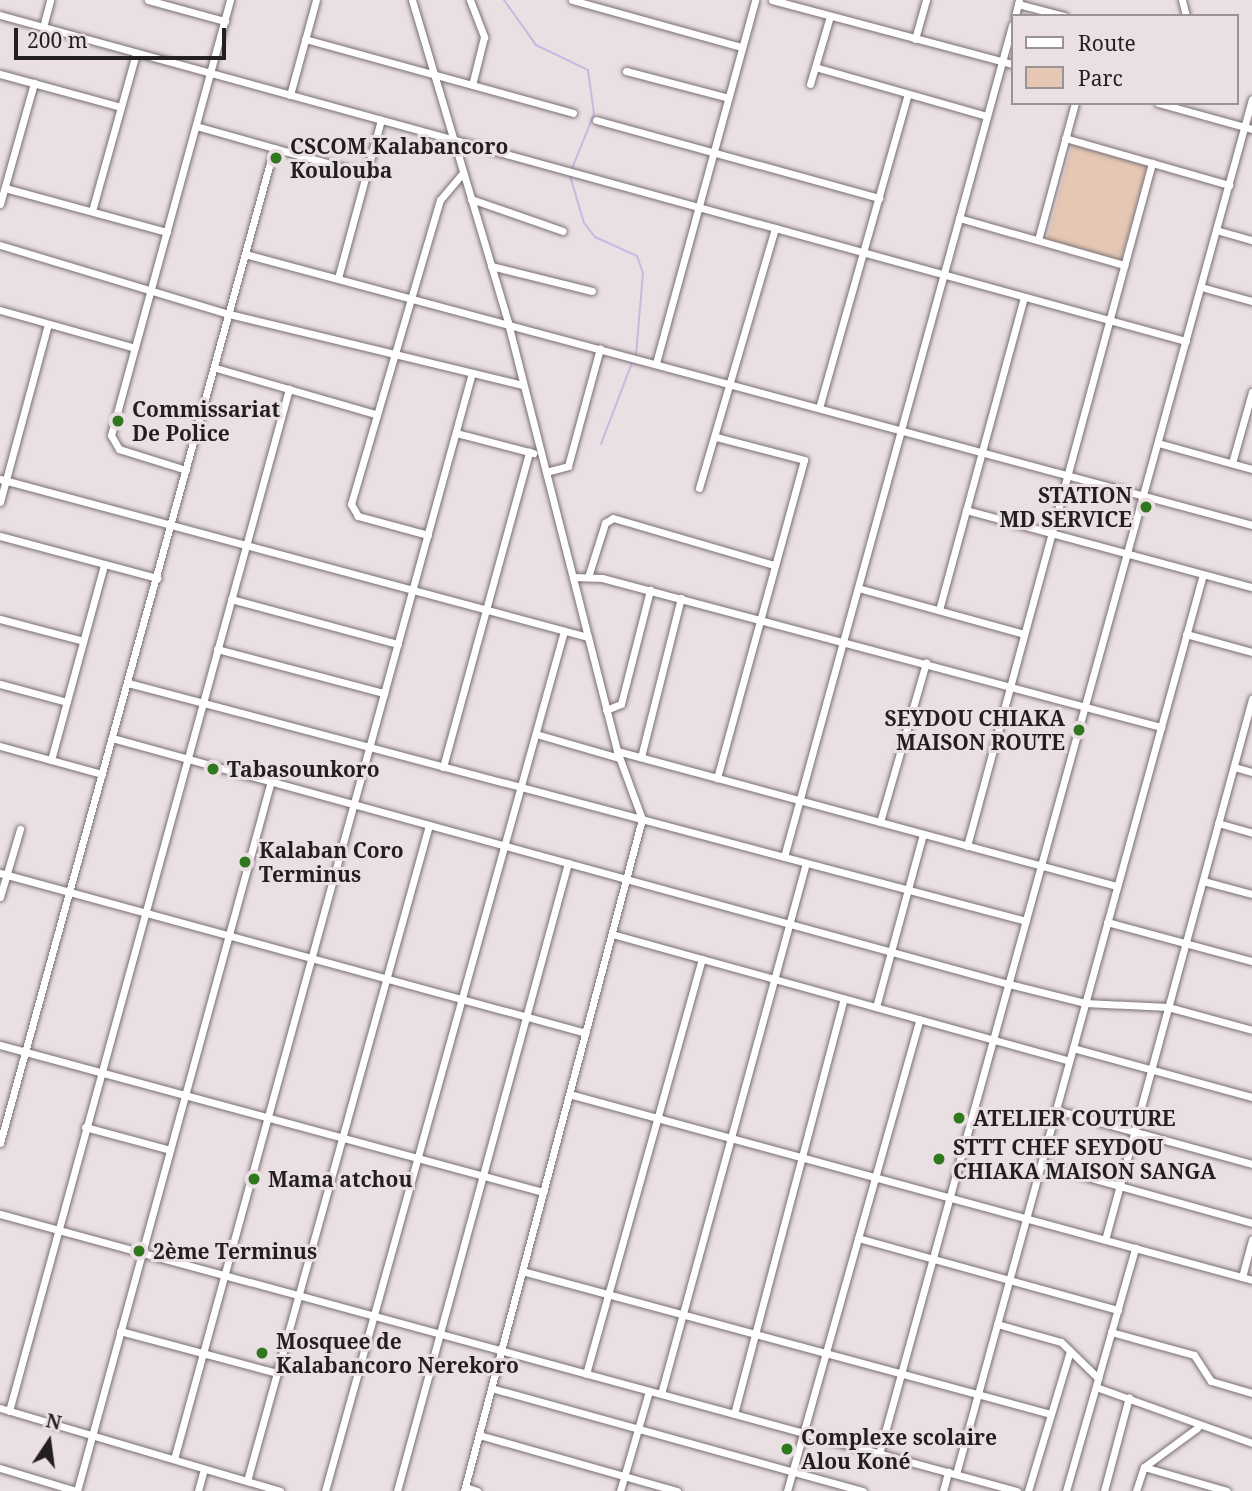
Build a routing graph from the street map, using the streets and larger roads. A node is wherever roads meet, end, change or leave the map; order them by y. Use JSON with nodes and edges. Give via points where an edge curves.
{"nodes":[{"id":1,"x":50,"y":0,"type":"edge"},
{"id":2,"x":148,"y":0,"type":"edge"},
{"id":3,"x":230,"y":0,"type":"edge"},
{"id":4,"x":316,"y":0,"type":"edge"},
{"id":5,"x":412,"y":0,"type":"edge"},
{"id":6,"x":470,"y":0,"type":"edge"},
{"id":7,"x":572,"y":0,"type":"edge"},
{"id":8,"x":755,"y":0,"type":"edge"},
{"id":9,"x":772,"y":0,"type":"edge"},
{"id":10,"x":926,"y":0,"type":"edge"},
{"id":11,"x":1019,"y":2,"type":"edge"},
{"id":12,"x":1058,"y":14,"type":"edge"},
{"id":13,"x":0,"y":15,"type":"edge"},
{"id":14,"x":830,"y":16,"type":"junction"},
{"id":15,"x":225,"y":21,"type":"junction"},
{"id":16,"x":43,"y":27,"type":"junction"},
{"id":17,"x":1010,"y":32,"type":"edge"},
{"id":18,"x":305,"y":39,"type":"junction"},
{"id":19,"x":915,"y":39,"type":"junction"},
{"id":20,"x":742,"y":47,"type":"junction"},
{"id":21,"x":136,"y":53,"type":"junction"},
{"id":22,"x":1002,"y":61,"type":"junction"},
{"id":23,"x":1010,"y":63,"type":"edge"},
{"id":24,"x":815,"y":67,"type":"junction"},
{"id":25,"x":625,"y":71,"type":"dead end"},
{"id":26,"x":210,"y":73,"type":"junction"},
{"id":27,"x":0,"y":74,"type":"edge"},
{"id":28,"x":434,"y":76,"type":"junction"},
{"id":29,"x":34,"y":83,"type":"junction"},
{"id":30,"x":472,"y":85,"type":"junction"},
{"id":31,"x":810,"y":85,"type":"dead end"},
{"id":32,"x":908,"y":94,"type":"junction"},
{"id":33,"x":290,"y":95,"type":"junction"},
{"id":34,"x":729,"y":98,"type":"junction"},
{"id":35,"x":1252,"y":99,"type":"edge"},
{"id":36,"x":1074,"y":105,"type":"edge"},
{"id":37,"x":1171,"y":105,"type":"edge"},
{"id":38,"x":121,"y":107,"type":"junction"},
{"id":39,"x":573,"y":113,"type":"dead end"},
{"id":40,"x":987,"y":116,"type":"junction"},
{"id":41,"x":381,"y":120,"type":"junction"},
{"id":42,"x":596,"y":120,"type":"dead end"},
{"id":43,"x":196,"y":126,"type":"junction"},
{"id":44,"x":1248,"y":128,"type":"edge"},
{"id":45,"x":1065,"y":138,"type":"junction"},
{"id":46,"x":453,"y":140,"type":"junction"},
{"id":47,"x":274,"y":148,"type":"junction"},
{"id":48,"x":714,"y":152,"type":"junction"},
{"id":49,"x":1152,"y":163,"type":"junction"},
{"id":50,"x":463,"y":173,"type":"junction"},
{"id":51,"x":366,"y":174,"type":"junction"},
{"id":52,"x":1228,"y":185,"type":"junction"},
{"id":53,"x":5,"y":188,"type":"junction"},
{"id":54,"x":879,"y":198,"type":"junction"},
{"id":55,"x":471,"y":199,"type":"junction"},
{"id":56,"x":0,"y":204,"type":"edge"},
{"id":57,"x":698,"y":207,"type":"junction"},
{"id":58,"x":92,"y":211,"type":"junction"},
{"id":59,"x":959,"y":218,"type":"junction"},
{"id":60,"x":775,"y":228,"type":"junction"},
{"id":61,"x":1216,"y":230,"type":"junction"},
{"id":62,"x":563,"y":231,"type":"dead end"},
{"id":63,"x":167,"y":232,"type":"junction"},
{"id":64,"x":1038,"y":240,"type":"junction"},
{"id":65,"x":1252,"y":240,"type":"edge"},
{"id":66,"x":0,"y":245,"type":"edge"},
{"id":67,"x":863,"y":252,"type":"junction"},
{"id":68,"x":245,"y":254,"type":"junction"},
{"id":69,"x":1124,"y":265,"type":"junction"},
{"id":70,"x":491,"y":266,"type":"junction"},
{"id":71,"x":944,"y":275,"type":"junction"},
{"id":72,"x":338,"y":278,"type":"junction"},
{"id":73,"x":152,"y":287,"type":"junction"},
{"id":74,"x":1200,"y":287,"type":"junction"},
{"id":75,"x":592,"y":291,"type":"dead end"},
{"id":76,"x":1024,"y":296,"type":"junction"},
{"id":77,"x":412,"y":298,"type":"junction"},
{"id":78,"x":1252,"y":301,"type":"edge"},
{"id":79,"x":0,"y":310,"type":"edge"},
{"id":80,"x":229,"y":314,"type":"junction"},
{"id":81,"x":1109,"y":320,"type":"junction"},
{"id":82,"x":508,"y":323,"type":"junction"},
{"id":83,"x":48,"y":324,"type":"junction"},
{"id":84,"x":1186,"y":341,"type":"junction"},
{"id":85,"x":135,"y":348,"type":"junction"},
{"id":86,"x":600,"y":348,"type":"junction"},
{"id":87,"x":396,"y":355,"type":"junction"},
{"id":88,"x":656,"y":363,"type":"junction"},
{"id":89,"x":216,"y":368,"type":"junction"},
{"id":90,"x":472,"y":373,"type":"junction"},
{"id":91,"x":732,"y":384,"type":"junction"},
{"id":92,"x":523,"y":385,"type":"junction"},
{"id":93,"x":289,"y":389,"type":"junction"},
{"id":94,"x":1252,"y":392,"type":"edge"},
{"id":95,"x":819,"y":408,"type":"junction"},
{"id":96,"x":375,"y":414,"type":"junction"},
{"id":97,"x":901,"y":430,"type":"junction"},
{"id":98,"x":456,"y":433,"type":"junction"},
{"id":99,"x":716,"y":437,"type":"junction"},
{"id":100,"x":1158,"y":443,"type":"junction"},
{"id":101,"x":529,"y":452,"type":"junction"},
{"id":102,"x":982,"y":452,"type":"junction"},
{"id":103,"x":541,"y":454,"type":"junction"},
{"id":104,"x":1232,"y":463,"type":"junction"},
{"id":105,"x":1252,"y":469,"type":"edge"},
{"id":106,"x":186,"y":470,"type":"junction"},
{"id":107,"x":546,"y":472,"type":"junction"},
{"id":108,"x":1067,"y":475,"type":"junction"},
{"id":109,"x":3,"y":480,"type":"edge"},
{"id":110,"x":699,"y":488,"type":"dead end"},
{"id":111,"x":1144,"y":496,"type":"junction"},
{"id":112,"x":0,"y":502,"type":"edge"},
{"id":113,"x":966,"y":510,"type":"junction"},
{"id":114,"x":171,"y":525,"type":"junction"},
{"id":115,"x":1252,"y":525,"type":"edge"},
{"id":116,"x":1052,"y":533,"type":"junction"},
{"id":117,"x":428,"y":535,"type":"junction"},
{"id":118,"x":0,"y":536,"type":"edge"},
{"id":119,"x":246,"y":545,"type":"junction"},
{"id":120,"x":1128,"y":554,"type":"junction"},
{"id":121,"x":104,"y":565,"type":"junction"},
{"id":122,"x":774,"y":565,"type":"junction"},
{"id":123,"x":1203,"y":574,"type":"junction"},
{"id":124,"x":573,"y":577,"type":"junction"},
{"id":125,"x":588,"y":577,"type":"junction"},
{"id":126,"x":157,"y":578,"type":"junction"},
{"id":127,"x":1252,"y":587,"type":"edge"},
{"id":128,"x":858,"y":588,"type":"junction"},
{"id":129,"x":413,"y":590,"type":"junction"},
{"id":130,"x":650,"y":590,"type":"junction"},
{"id":131,"x":231,"y":598,"type":"junction"},
{"id":132,"x":681,"y":598,"type":"junction"},
{"id":133,"x":485,"y":610,"type":"junction"},
{"id":134,"x":939,"y":610,"type":"junction"},
{"id":135,"x":759,"y":618,"type":"junction"},
{"id":136,"x":0,"y":619,"type":"edge"},
{"id":137,"x":564,"y":631,"type":"junction"},
{"id":138,"x":1024,"y":634,"type":"junction"},
{"id":139,"x":1186,"y":634,"type":"junction"},
{"id":140,"x":588,"y":637,"type":"junction"},
{"id":141,"x":83,"y":640,"type":"junction"},
{"id":142,"x":843,"y":642,"type":"junction"},
{"id":143,"x":398,"y":644,"type":"junction"},
{"id":144,"x":217,"y":649,"type":"junction"},
{"id":145,"x":1252,"y":652,"type":"edge"},
{"id":146,"x":926,"y":663,"type":"junction"},
{"id":147,"x":128,"y":683,"type":"junction"},
{"id":148,"x":0,"y":684,"type":"edge"},
{"id":149,"x":1010,"y":687,"type":"junction"},
{"id":150,"x":384,"y":693,"type":"junction"},
{"id":151,"x":1252,"y":699,"type":"edge"},
{"id":152,"x":67,"y":702,"type":"junction"},
{"id":153,"x":202,"y":702,"type":"junction"},
{"id":154,"x":1085,"y":709,"type":"junction"},
{"id":155,"x":606,"y":710,"type":"junction"},
{"id":156,"x":1251,"y":710,"type":"edge"},
{"id":157,"x":1161,"y":727,"type":"junction"},
{"id":158,"x":536,"y":734,"type":"junction"},
{"id":159,"x":112,"y":738,"type":"junction"},
{"id":160,"x":0,"y":746,"type":"edge"},
{"id":161,"x":369,"y":747,"type":"junction"},
{"id":162,"x":618,"y":754,"type":"junction"},
{"id":163,"x":641,"y":757,"type":"junction"},
{"id":164,"x":186,"y":758,"type":"junction"},
{"id":165,"x":51,"y":760,"type":"junction"},
{"id":166,"x":443,"y":766,"type":"junction"},
{"id":167,"x":1234,"y":767,"type":"junction"},
{"id":168,"x":1252,"y":772,"type":"edge"},
{"id":169,"x":102,"y":774,"type":"junction"},
{"id":170,"x":718,"y":778,"type":"junction"},
{"id":171,"x":271,"y":781,"type":"junction"},
{"id":172,"x":521,"y":787,"type":"junction"},
{"id":173,"x":800,"y":800,"type":"junction"},
{"id":174,"x":354,"y":804,"type":"junction"},
{"id":175,"x":642,"y":820,"type":"junction"},
{"id":176,"x":880,"y":822,"type":"junction"},
{"id":177,"x":1218,"y":824,"type":"junction"},
{"id":178,"x":429,"y":825,"type":"junction"},
{"id":179,"x":20,"y":829,"type":"dead end"},
{"id":180,"x":1252,"y":833,"type":"edge"},
{"id":181,"x":923,"y":834,"type":"junction"},
{"id":182,"x":505,"y":845,"type":"junction"},
{"id":183,"x":967,"y":846,"type":"junction"},
{"id":184,"x":784,"y":857,"type":"junction"},
{"id":185,"x":568,"y":863,"type":"junction"},
{"id":186,"x":806,"y":863,"type":"junction"},
{"id":187,"x":1041,"y":866,"type":"junction"},
{"id":188,"x":3,"y":873,"type":"edge"},
{"id":189,"x":626,"y":879,"type":"junction"},
{"id":190,"x":1203,"y":881,"type":"junction"},
{"id":191,"x":1117,"y":886,"type":"junction"},
{"id":192,"x":68,"y":890,"type":"junction"},
{"id":193,"x":908,"y":890,"type":"junction"},
{"id":194,"x":1252,"y":894,"type":"edge"},
{"id":195,"x":0,"y":897,"type":"edge"},
{"id":196,"x":143,"y":913,"type":"junction"},
{"id":197,"x":1026,"y":921,"type":"junction"},
{"id":198,"x":1107,"y":922,"type":"junction"},
{"id":199,"x":789,"y":923,"type":"junction"},
{"id":200,"x":612,"y":934,"type":"junction"},
{"id":201,"x":228,"y":937,"type":"junction"},
{"id":202,"x":1186,"y":943,"type":"junction"},
{"id":203,"x":891,"y":951,"type":"junction"},
{"id":204,"x":702,"y":959,"type":"junction"},
{"id":205,"x":311,"y":960,"type":"junction"},
{"id":206,"x":1252,"y":961,"type":"edge"},
{"id":207,"x":774,"y":979,"type":"junction"},
{"id":208,"x":386,"y":980,"type":"junction"},
{"id":209,"x":1009,"y":984,"type":"junction"},
{"id":210,"x":844,"y":998,"type":"junction"},
{"id":211,"x":462,"y":1000,"type":"junction"},
{"id":212,"x":1085,"y":1003,"type":"junction"},
{"id":213,"x":876,"y":1007,"type":"junction"},
{"id":214,"x":1168,"y":1007,"type":"junction"},
{"id":215,"x":526,"y":1017,"type":"junction"},
{"id":216,"x":920,"y":1019,"type":"junction"},
{"id":217,"x":1252,"y":1030,"type":"edge"},
{"id":218,"x":586,"y":1033,"type":"junction"},
{"id":219,"x":993,"y":1040,"type":"junction"},
{"id":220,"x":0,"y":1045,"type":"edge"},
{"id":221,"x":1073,"y":1048,"type":"junction"},
{"id":222,"x":26,"y":1052,"type":"junction"},
{"id":223,"x":1069,"y":1061,"type":"junction"},
{"id":224,"x":1152,"y":1069,"type":"junction"},
{"id":225,"x":100,"y":1072,"type":"junction"},
{"id":226,"x":569,"y":1094,"type":"junction"},
{"id":227,"x":185,"y":1095,"type":"junction"},
{"id":228,"x":1252,"y":1097,"type":"edge"},
{"id":229,"x":1056,"y":1110,"type":"junction"},
{"id":230,"x":268,"y":1117,"type":"junction"},
{"id":231,"x":658,"y":1118,"type":"junction"},
{"id":232,"x":85,"y":1128,"type":"junction"},
{"id":233,"x":1135,"y":1132,"type":"junction"},
{"id":234,"x":342,"y":1138,"type":"junction"},
{"id":235,"x":731,"y":1138,"type":"junction"},
{"id":236,"x":0,"y":1143,"type":"edge"},
{"id":237,"x":170,"y":1150,"type":"junction"},
{"id":238,"x":802,"y":1157,"type":"junction"},
{"id":239,"x":418,"y":1158,"type":"junction"},
{"id":240,"x":1041,"y":1164,"type":"junction"},
{"id":241,"x":1252,"y":1164,"type":"edge"},
{"id":242,"x":482,"y":1176,"type":"junction"},
{"id":243,"x":875,"y":1177,"type":"junction"},
{"id":244,"x":1120,"y":1186,"type":"junction"},
{"id":245,"x":543,"y":1192,"type":"junction"},
{"id":246,"x":950,"y":1198,"type":"junction"},
{"id":247,"x":0,"y":1214,"type":"edge"},
{"id":248,"x":1026,"y":1218,"type":"junction"},
{"id":249,"x":1252,"y":1223,"type":"edge"},
{"id":250,"x":57,"y":1230,"type":"junction"},
{"id":251,"x":858,"y":1238,"type":"junction"},
{"id":252,"x":1252,"y":1239,"type":"edge"},
{"id":253,"x":1105,"y":1240,"type":"junction"},
{"id":254,"x":1135,"y":1248,"type":"junction"},
{"id":255,"x":142,"y":1253,"type":"junction"},
{"id":256,"x":933,"y":1259,"type":"junction"},
{"id":257,"x":522,"y":1271,"type":"junction"},
{"id":258,"x":224,"y":1275,"type":"junction"},
{"id":259,"x":1242,"y":1277,"type":"junction"},
{"id":260,"x":1009,"y":1280,"type":"junction"},
{"id":261,"x":1252,"y":1280,"type":"edge"},
{"id":262,"x":608,"y":1294,"type":"junction"},
{"id":263,"x":299,"y":1296,"type":"junction"},
{"id":264,"x":1118,"y":1310,"type":"junction"},
{"id":265,"x":683,"y":1314,"type":"junction"},
{"id":266,"x":374,"y":1316,"type":"junction"},
{"id":267,"x":998,"y":1324,"type":"junction"},
{"id":268,"x":120,"y":1331,"type":"junction"},
{"id":269,"x":1111,"y":1332,"type":"junction"},
{"id":270,"x":439,"y":1334,"type":"junction"},
{"id":271,"x":755,"y":1334,"type":"junction"},
{"id":272,"x":501,"y":1351,"type":"junction"},
{"id":273,"x":1070,"y":1351,"type":"junction"},
{"id":274,"x":203,"y":1353,"type":"junction"},
{"id":275,"x":826,"y":1353,"type":"junction"},
{"id":276,"x":277,"y":1373,"type":"junction"},
{"id":277,"x":586,"y":1374,"type":"junction"},
{"id":278,"x":901,"y":1374,"type":"junction"},
{"id":279,"x":1098,"y":1378,"type":"junction"},
{"id":280,"x":1096,"y":1387,"type":"junction"},
{"id":281,"x":491,"y":1388,"type":"junction"},
{"id":282,"x":649,"y":1391,"type":"junction"},
{"id":283,"x":1252,"y":1393,"type":"edge"},
{"id":284,"x":661,"y":1394,"type":"junction"},
{"id":285,"x":978,"y":1394,"type":"junction"},
{"id":286,"x":1129,"y":1397,"type":"junction"},
{"id":287,"x":0,"y":1408,"type":"edge"},
{"id":288,"x":9,"y":1411,"type":"junction"},
{"id":289,"x":734,"y":1414,"type":"junction"},
{"id":290,"x":1051,"y":1414,"type":"junction"},
{"id":291,"x":1197,"y":1428,"type":"junction"},
{"id":292,"x":638,"y":1429,"type":"junction"},
{"id":293,"x":803,"y":1433,"type":"junction"},
{"id":294,"x":92,"y":1435,"type":"junction"},
{"id":295,"x":479,"y":1435,"type":"junction"},
{"id":296,"x":1252,"y":1443,"type":"edge"},
{"id":297,"x":879,"y":1454,"type":"junction"},
{"id":298,"x":174,"y":1459,"type":"junction"},
{"id":299,"x":1144,"y":1467,"type":"junction"},
{"id":300,"x":0,"y":1468,"type":"edge"},
{"id":301,"x":204,"y":1469,"type":"junction"},
{"id":302,"x":793,"y":1472,"type":"junction"},
{"id":303,"x":952,"y":1473,"type":"junction"},
{"id":304,"x":625,"y":1476,"type":"junction"},
{"id":305,"x":247,"y":1481,"type":"junction"},
{"id":306,"x":464,"y":1489,"type":"edge"},
{"id":307,"x":76,"y":1491,"type":"edge"},
{"id":308,"x":198,"y":1491,"type":"edge"},
{"id":309,"x":280,"y":1491,"type":"edge"},
{"id":310,"x":325,"y":1491,"type":"edge"},
{"id":311,"x":397,"y":1491,"type":"edge"},
{"id":312,"x":477,"y":1491,"type":"edge"},
{"id":313,"x":620,"y":1491,"type":"edge"},
{"id":314,"x":677,"y":1491,"type":"edge"},
{"id":315,"x":787,"y":1491,"type":"edge"},
{"id":316,"x":863,"y":1491,"type":"edge"},
{"id":317,"x":943,"y":1491,"type":"edge"},
{"id":318,"x":1017,"y":1491,"type":"edge"},
{"id":319,"x":1028,"y":1491,"type":"edge"},
{"id":320,"x":1066,"y":1491,"type":"edge"},
{"id":321,"x":1104,"y":1491,"type":"edge"},
{"id":322,"x":1136,"y":1491,"type":"edge"},
{"id":323,"x":1227,"y":1491,"type":"edge"}],
"edges":[{"from":1,"to":16,"type":"street"},
{"from":2,"to":15,"type":"street"},
{"from":3,"to":15,"type":"street"},
{"from":4,"to":18,"type":"street"},
{"from":5,"to":28,"type":"street"},
{"from":6,"to":30,"type":"street","via":[[484,37]]},
{"from":7,"to":20,"type":"street"},
{"from":8,"to":20,"type":"street"},
{"from":9,"to":14,"type":"street"},
{"from":10,"to":19,"type":"street"},
{"from":11,"to":12,"type":"street"},
{"from":13,"to":16,"type":"street"},
{"from":14,"to":19,"type":"street"},
{"from":14,"to":24,"type":"street"},
{"from":15,"to":26,"type":"street"},
{"from":16,"to":21,"type":"street"},
{"from":17,"to":22,"type":"street"},
{"from":18,"to":28,"type":"street"},
{"from":18,"to":33,"type":"street"},
{"from":19,"to":22,"type":"street"},
{"from":20,"to":34,"type":"street"},
{"from":21,"to":26,"type":"street"},
{"from":21,"to":38,"type":"street"},
{"from":22,"to":23,"type":"street"},
{"from":22,"to":40,"type":"street"},
{"from":24,"to":31,"type":"street"},
{"from":24,"to":32,"type":"street"},
{"from":25,"to":34,"type":"street"},
{"from":26,"to":33,"type":"street"},
{"from":26,"to":43,"type":"street"},
{"from":27,"to":29,"type":"street"},
{"from":28,"to":30,"type":"street"},
{"from":28,"to":46,"type":"street"},
{"from":29,"to":38,"type":"street"},
{"from":29,"to":53,"type":"street"},
{"from":30,"to":39,"type":"street"},
{"from":32,"to":40,"type":"street"},
{"from":32,"to":54,"type":"street"},
{"from":33,"to":41,"type":"street"},
{"from":34,"to":48,"type":"street"},
{"from":35,"to":44,"type":"street"},
{"from":36,"to":45,"type":"street"},
{"from":37,"to":44,"type":"street"},
{"from":38,"to":58,"type":"street"},
{"from":40,"to":59,"type":"street"},
{"from":41,"to":46,"type":"street"},
{"from":41,"to":51,"type":"street"},
{"from":42,"to":48,"type":"street"},
{"from":43,"to":47,"type":"street"},
{"from":43,"to":63,"type":"street"},
{"from":44,"to":52,"type":"street"},
{"from":45,"to":49,"type":"street"},
{"from":45,"to":64,"type":"street"},
{"from":46,"to":50,"type":"street"},
{"from":46,"to":57,"type":"street"},
{"from":47,"to":51,"type":"street"},
{"from":47,"to":68,"type":"street"},
{"from":48,"to":54,"type":"street"},
{"from":48,"to":57,"type":"street"},
{"from":49,"to":52,"type":"street"},
{"from":49,"to":69,"type":"street"},
{"from":50,"to":55,"type":"street"},
{"from":50,"to":77,"type":"street","via":[[440,200]]},
{"from":51,"to":72,"type":"street"},
{"from":52,"to":61,"type":"street"},
{"from":53,"to":56,"type":"street"},
{"from":53,"to":58,"type":"street"},
{"from":54,"to":67,"type":"street"},
{"from":55,"to":62,"type":"street"},
{"from":55,"to":70,"type":"street"},
{"from":57,"to":60,"type":"street"},
{"from":57,"to":88,"type":"street"},
{"from":58,"to":63,"type":"street"},
{"from":59,"to":64,"type":"street"},
{"from":59,"to":71,"type":"street"},
{"from":60,"to":67,"type":"street"},
{"from":60,"to":91,"type":"street"},
{"from":61,"to":65,"type":"street"},
{"from":61,"to":74,"type":"street"},
{"from":63,"to":73,"type":"street"},
{"from":64,"to":69,"type":"street"},
{"from":66,"to":73,"type":"street"},
{"from":67,"to":71,"type":"street"},
{"from":67,"to":95,"type":"street"},
{"from":68,"to":72,"type":"street"},
{"from":68,"to":80,"type":"street"},
{"from":69,"to":81,"type":"street"},
{"from":70,"to":75,"type":"street"},
{"from":70,"to":82,"type":"street"},
{"from":71,"to":76,"type":"street"},
{"from":71,"to":97,"type":"street"},
{"from":72,"to":77,"type":"street"},
{"from":73,"to":80,"type":"street"},
{"from":73,"to":85,"type":"street"},
{"from":74,"to":78,"type":"street"},
{"from":74,"to":84,"type":"street"},
{"from":76,"to":81,"type":"street"},
{"from":76,"to":102,"type":"street"},
{"from":77,"to":82,"type":"street"},
{"from":77,"to":87,"type":"street"},
{"from":79,"to":83,"type":"street"},
{"from":80,"to":87,"type":"street"},
{"from":80,"to":89,"type":"street"},
{"from":81,"to":84,"type":"street"},
{"from":81,"to":108,"type":"street"},
{"from":82,"to":86,"type":"street"},
{"from":82,"to":92,"type":"street"},
{"from":83,"to":85,"type":"street"},
{"from":83,"to":109,"type":"street"},
{"from":84,"to":100,"type":"street"},
{"from":85,"to":106,"type":"street","via":[[111,435],[113,444]]},
{"from":86,"to":88,"type":"street"},
{"from":86,"to":107,"type":"street","via":[[568,466]]},
{"from":87,"to":90,"type":"street"},
{"from":87,"to":96,"type":"street"},
{"from":88,"to":91,"type":"street"},
{"from":89,"to":93,"type":"street"},
{"from":89,"to":106,"type":"street"},
{"from":90,"to":92,"type":"street"},
{"from":90,"to":98,"type":"street"},
{"from":91,"to":95,"type":"street"},
{"from":91,"to":99,"type":"street"},
{"from":92,"to":103,"type":"street"},
{"from":93,"to":96,"type":"street"},
{"from":93,"to":119,"type":"street"},
{"from":94,"to":104,"type":"street"},
{"from":95,"to":97,"type":"street"},
{"from":96,"to":117,"type":"street","via":[[351,508],[358,516]]},
{"from":97,"to":102,"type":"street"},
{"from":97,"to":128,"type":"street"},
{"from":98,"to":101,"type":"street"},
{"from":98,"to":117,"type":"street"},
{"from":99,"to":110,"type":"street"},
{"from":99,"to":122,"type":"street","via":[[804,460]]},
{"from":100,"to":104,"type":"street"},
{"from":100,"to":111,"type":"street"},
{"from":101,"to":103,"type":"street"},
{"from":101,"to":133,"type":"street"},
{"from":102,"to":108,"type":"street"},
{"from":102,"to":113,"type":"street"},
{"from":103,"to":107,"type":"street"},
{"from":104,"to":105,"type":"street"},
{"from":106,"to":114,"type":"street"},
{"from":107,"to":124,"type":"street"},
{"from":108,"to":111,"type":"street"},
{"from":108,"to":116,"type":"street"},
{"from":109,"to":112,"type":"street"},
{"from":109,"to":114,"type":"street"},
{"from":111,"to":115,"type":"street"},
{"from":111,"to":120,"type":"street"},
{"from":113,"to":116,"type":"street"},
{"from":113,"to":134,"type":"street"},
{"from":114,"to":119,"type":"street"},
{"from":114,"to":126,"type":"street"},
{"from":116,"to":120,"type":"street"},
{"from":116,"to":138,"type":"street"},
{"from":117,"to":129,"type":"street"},
{"from":118,"to":121,"type":"street"},
{"from":119,"to":129,"type":"street"},
{"from":119,"to":131,"type":"street"},
{"from":120,"to":123,"type":"street"},
{"from":120,"to":154,"type":"street"},
{"from":121,"to":126,"type":"street"},
{"from":121,"to":141,"type":"street"},
{"from":122,"to":125,"type":"street","via":[[613,518],[605,523]]},
{"from":122,"to":135,"type":"street"},
{"from":123,"to":127,"type":"street"},
{"from":123,"to":139,"type":"street"},
{"from":124,"to":125,"type":"street"},
{"from":124,"to":140,"type":"street"},
{"from":125,"to":130,"type":"street"},
{"from":126,"to":147,"type":"street"},
{"from":128,"to":134,"type":"street"},
{"from":128,"to":142,"type":"street"},
{"from":129,"to":133,"type":"street"},
{"from":129,"to":143,"type":"street"},
{"from":130,"to":132,"type":"street"},
{"from":130,"to":155,"type":"street","via":[[621,704]]},
{"from":131,"to":143,"type":"street"},
{"from":131,"to":144,"type":"street"},
{"from":132,"to":135,"type":"street"},
{"from":132,"to":163,"type":"street"},
{"from":133,"to":137,"type":"street"},
{"from":133,"to":166,"type":"street"},
{"from":134,"to":138,"type":"street"},
{"from":135,"to":142,"type":"street"},
{"from":135,"to":170,"type":"street"},
{"from":136,"to":141,"type":"street"},
{"from":137,"to":140,"type":"street"},
{"from":137,"to":158,"type":"street"},
{"from":138,"to":149,"type":"street"},
{"from":139,"to":145,"type":"street"},
{"from":139,"to":157,"type":"street"},
{"from":140,"to":155,"type":"street"},
{"from":141,"to":152,"type":"street"},
{"from":142,"to":146,"type":"street"},
{"from":142,"to":173,"type":"street"},
{"from":143,"to":150,"type":"street"},
{"from":144,"to":150,"type":"street"},
{"from":144,"to":153,"type":"street"},
{"from":146,"to":149,"type":"street"},
{"from":146,"to":176,"type":"street"},
{"from":147,"to":153,"type":"street"},
{"from":147,"to":159,"type":"street"},
{"from":148,"to":152,"type":"street"},
{"from":149,"to":154,"type":"street"},
{"from":149,"to":183,"type":"street"},
{"from":150,"to":161,"type":"street"},
{"from":151,"to":156,"type":"street"},
{"from":152,"to":165,"type":"street"},
{"from":153,"to":161,"type":"street"},
{"from":153,"to":164,"type":"street"},
{"from":154,"to":157,"type":"street"},
{"from":154,"to":187,"type":"street"},
{"from":155,"to":162,"type":"street"},
{"from":156,"to":167,"type":"street"},
{"from":157,"to":191,"type":"street"},
{"from":158,"to":162,"type":"street"},
{"from":158,"to":172,"type":"street"},
{"from":159,"to":164,"type":"street"},
{"from":159,"to":169,"type":"street"},
{"from":160,"to":165,"type":"street"},
{"from":161,"to":166,"type":"street"},
{"from":161,"to":174,"type":"street"},
{"from":162,"to":163,"type":"street"},
{"from":162,"to":175,"type":"street"},
{"from":163,"to":170,"type":"street"},
{"from":164,"to":171,"type":"street"},
{"from":164,"to":196,"type":"street"},
{"from":165,"to":169,"type":"street"},
{"from":166,"to":172,"type":"street"},
{"from":167,"to":168,"type":"street"},
{"from":167,"to":177,"type":"street"},
{"from":169,"to":192,"type":"street"},
{"from":170,"to":173,"type":"street"},
{"from":171,"to":174,"type":"street"},
{"from":171,"to":201,"type":"street"},
{"from":172,"to":175,"type":"street"},
{"from":172,"to":182,"type":"street"},
{"from":173,"to":176,"type":"street"},
{"from":173,"to":184,"type":"street"},
{"from":174,"to":178,"type":"street"},
{"from":174,"to":205,"type":"street"},
{"from":175,"to":184,"type":"street"},
{"from":175,"to":189,"type":"street"},
{"from":176,"to":181,"type":"street"},
{"from":177,"to":180,"type":"street"},
{"from":177,"to":190,"type":"street"},
{"from":178,"to":182,"type":"street"},
{"from":178,"to":208,"type":"street"},
{"from":179,"to":188,"type":"street"},
{"from":181,"to":183,"type":"street"},
{"from":181,"to":193,"type":"street"},
{"from":182,"to":185,"type":"street"},
{"from":182,"to":211,"type":"street"},
{"from":183,"to":187,"type":"street"},
{"from":184,"to":186,"type":"street"},
{"from":185,"to":189,"type":"street"},
{"from":185,"to":215,"type":"street"},
{"from":186,"to":193,"type":"street"},
{"from":186,"to":199,"type":"street"},
{"from":187,"to":191,"type":"street"},
{"from":187,"to":197,"type":"street"},
{"from":188,"to":192,"type":"street"},
{"from":188,"to":195,"type":"street"},
{"from":189,"to":199,"type":"street"},
{"from":189,"to":200,"type":"street"},
{"from":190,"to":194,"type":"street"},
{"from":190,"to":202,"type":"street"},
{"from":191,"to":198,"type":"street"},
{"from":192,"to":196,"type":"street"},
{"from":192,"to":222,"type":"street"},
{"from":193,"to":197,"type":"street"},
{"from":193,"to":203,"type":"street"},
{"from":196,"to":201,"type":"street"},
{"from":196,"to":225,"type":"street"},
{"from":197,"to":209,"type":"street"},
{"from":198,"to":202,"type":"street"},
{"from":198,"to":212,"type":"street"},
{"from":199,"to":203,"type":"street"},
{"from":199,"to":207,"type":"street"},
{"from":200,"to":204,"type":"street"},
{"from":200,"to":218,"type":"street"},
{"from":201,"to":205,"type":"street"},
{"from":201,"to":227,"type":"street"},
{"from":202,"to":206,"type":"street"},
{"from":202,"to":214,"type":"street"},
{"from":203,"to":209,"type":"street"},
{"from":203,"to":213,"type":"street"},
{"from":204,"to":207,"type":"street"},
{"from":204,"to":231,"type":"street"},
{"from":205,"to":208,"type":"street"},
{"from":205,"to":230,"type":"street"},
{"from":207,"to":210,"type":"street"},
{"from":207,"to":235,"type":"street"},
{"from":208,"to":211,"type":"street"},
{"from":208,"to":234,"type":"street"},
{"from":209,"to":212,"type":"street"},
{"from":209,"to":219,"type":"street"},
{"from":210,"to":213,"type":"street"},
{"from":210,"to":238,"type":"street"},
{"from":211,"to":215,"type":"street"},
{"from":211,"to":239,"type":"street"},
{"from":212,"to":214,"type":"street"},
{"from":212,"to":221,"type":"street"},
{"from":213,"to":216,"type":"street"},
{"from":214,"to":217,"type":"street"},
{"from":214,"to":224,"type":"street"},
{"from":215,"to":218,"type":"street"},
{"from":215,"to":242,"type":"street"},
{"from":216,"to":219,"type":"street"},
{"from":216,"to":243,"type":"street"},
{"from":218,"to":226,"type":"street"},
{"from":219,"to":223,"type":"street"},
{"from":219,"to":246,"type":"street"},
{"from":220,"to":222,"type":"street"},
{"from":221,"to":223,"type":"street"},
{"from":221,"to":224,"type":"street"},
{"from":222,"to":225,"type":"street"},
{"from":222,"to":236,"type":"street"},
{"from":223,"to":229,"type":"street"},
{"from":224,"to":228,"type":"street"},
{"from":224,"to":233,"type":"street"},
{"from":225,"to":227,"type":"street"},
{"from":225,"to":232,"type":"street"},
{"from":226,"to":231,"type":"street"},
{"from":226,"to":245,"type":"street"},
{"from":227,"to":230,"type":"street"},
{"from":227,"to":237,"type":"street"},
{"from":229,"to":233,"type":"street"},
{"from":229,"to":240,"type":"street"},
{"from":230,"to":234,"type":"street"},
{"from":230,"to":258,"type":"street"},
{"from":231,"to":235,"type":"street"},
{"from":231,"to":262,"type":"street"},
{"from":232,"to":237,"type":"street"},
{"from":232,"to":250,"type":"street"},
{"from":233,"to":241,"type":"street"},
{"from":233,"to":244,"type":"street"},
{"from":234,"to":239,"type":"street"},
{"from":234,"to":263,"type":"street"},
{"from":235,"to":238,"type":"street"},
{"from":235,"to":265,"type":"street"},
{"from":237,"to":255,"type":"street"},
{"from":238,"to":243,"type":"street"},
{"from":238,"to":271,"type":"street"},
{"from":239,"to":242,"type":"street"},
{"from":239,"to":266,"type":"street"},
{"from":240,"to":244,"type":"street"},
{"from":240,"to":248,"type":"street"},
{"from":242,"to":245,"type":"street"},
{"from":242,"to":270,"type":"street"},
{"from":243,"to":246,"type":"street"},
{"from":243,"to":251,"type":"street"},
{"from":244,"to":249,"type":"street"},
{"from":244,"to":253,"type":"street"},
{"from":245,"to":257,"type":"street"},
{"from":246,"to":248,"type":"street"},
{"from":246,"to":256,"type":"street"},
{"from":247,"to":250,"type":"street"},
{"from":248,"to":253,"type":"street"},
{"from":248,"to":260,"type":"street"},
{"from":250,"to":255,"type":"street"},
{"from":250,"to":288,"type":"street"},
{"from":251,"to":256,"type":"street"},
{"from":251,"to":275,"type":"street"},
{"from":252,"to":259,"type":"street"},
{"from":253,"to":254,"type":"street"},
{"from":254,"to":259,"type":"street"},
{"from":254,"to":264,"type":"street"},
{"from":255,"to":258,"type":"street"},
{"from":255,"to":268,"type":"street"},
{"from":256,"to":260,"type":"street"},
{"from":256,"to":278,"type":"street"},
{"from":257,"to":262,"type":"street"},
{"from":257,"to":272,"type":"street"},
{"from":258,"to":263,"type":"street"},
{"from":258,"to":274,"type":"street"},
{"from":259,"to":261,"type":"street"},
{"from":260,"to":264,"type":"street"},
{"from":260,"to":267,"type":"street"},
{"from":262,"to":265,"type":"street"},
{"from":262,"to":277,"type":"street"},
{"from":263,"to":266,"type":"street"},
{"from":263,"to":276,"type":"street"},
{"from":264,"to":269,"type":"street"},
{"from":265,"to":271,"type":"street"},
{"from":265,"to":284,"type":"street"},
{"from":266,"to":270,"type":"street"},
{"from":266,"to":310,"type":"street"},
{"from":267,"to":273,"type":"street","via":[[1061,1342]]},
{"from":267,"to":285,"type":"street"},
{"from":268,"to":274,"type":"street"},
{"from":268,"to":294,"type":"street"},
{"from":269,"to":279,"type":"street"},
{"from":269,"to":283,"type":"street","via":[[1194,1355],[1211,1381]]},
{"from":270,"to":272,"type":"street"},
{"from":270,"to":311,"type":"street"},
{"from":271,"to":275,"type":"street"},
{"from":271,"to":289,"type":"street"},
{"from":272,"to":277,"type":"street"},
{"from":272,"to":281,"type":"street"},
{"from":273,"to":279,"type":"street"},
{"from":273,"to":290,"type":"street"},
{"from":274,"to":276,"type":"street"},
{"from":274,"to":298,"type":"street"},
{"from":275,"to":278,"type":"street"},
{"from":275,"to":293,"type":"street"},
{"from":276,"to":305,"type":"street"},
{"from":277,"to":282,"type":"street"},
{"from":278,"to":285,"type":"street"},
{"from":278,"to":297,"type":"street"},
{"from":279,"to":280,"type":"street"},
{"from":280,"to":286,"type":"street"},
{"from":280,"to":320,"type":"street"},
{"from":281,"to":292,"type":"street"},
{"from":281,"to":295,"type":"street"},
{"from":282,"to":284,"type":"street"},
{"from":282,"to":292,"type":"street"},
{"from":284,"to":289,"type":"street"},
{"from":285,"to":290,"type":"street"},
{"from":285,"to":303,"type":"street"},
{"from":286,"to":291,"type":"street"},
{"from":286,"to":321,"type":"street"},
{"from":287,"to":288,"type":"street"},
{"from":288,"to":294,"type":"street"},
{"from":289,"to":293,"type":"street"},
{"from":290,"to":319,"type":"street"},
{"from":291,"to":296,"type":"street"},
{"from":291,"to":299,"type":"street"},
{"from":292,"to":302,"type":"street"},
{"from":292,"to":304,"type":"street"},
{"from":293,"to":297,"type":"street"},
{"from":293,"to":302,"type":"street"},
{"from":294,"to":298,"type":"street"},
{"from":294,"to":307,"type":"street"},
{"from":295,"to":304,"type":"street"},
{"from":295,"to":306,"type":"street"},
{"from":297,"to":303,"type":"street"},
{"from":298,"to":301,"type":"street"},
{"from":299,"to":322,"type":"street"},
{"from":299,"to":323,"type":"street"},
{"from":300,"to":307,"type":"street"},
{"from":301,"to":305,"type":"street"},
{"from":301,"to":308,"type":"street"},
{"from":302,"to":315,"type":"street"},
{"from":302,"to":316,"type":"street"},
{"from":303,"to":317,"type":"street"},
{"from":303,"to":318,"type":"street"},
{"from":304,"to":313,"type":"street"},
{"from":304,"to":314,"type":"street"},
{"from":305,"to":309,"type":"street"},
{"from":306,"to":312,"type":"street"}]}
